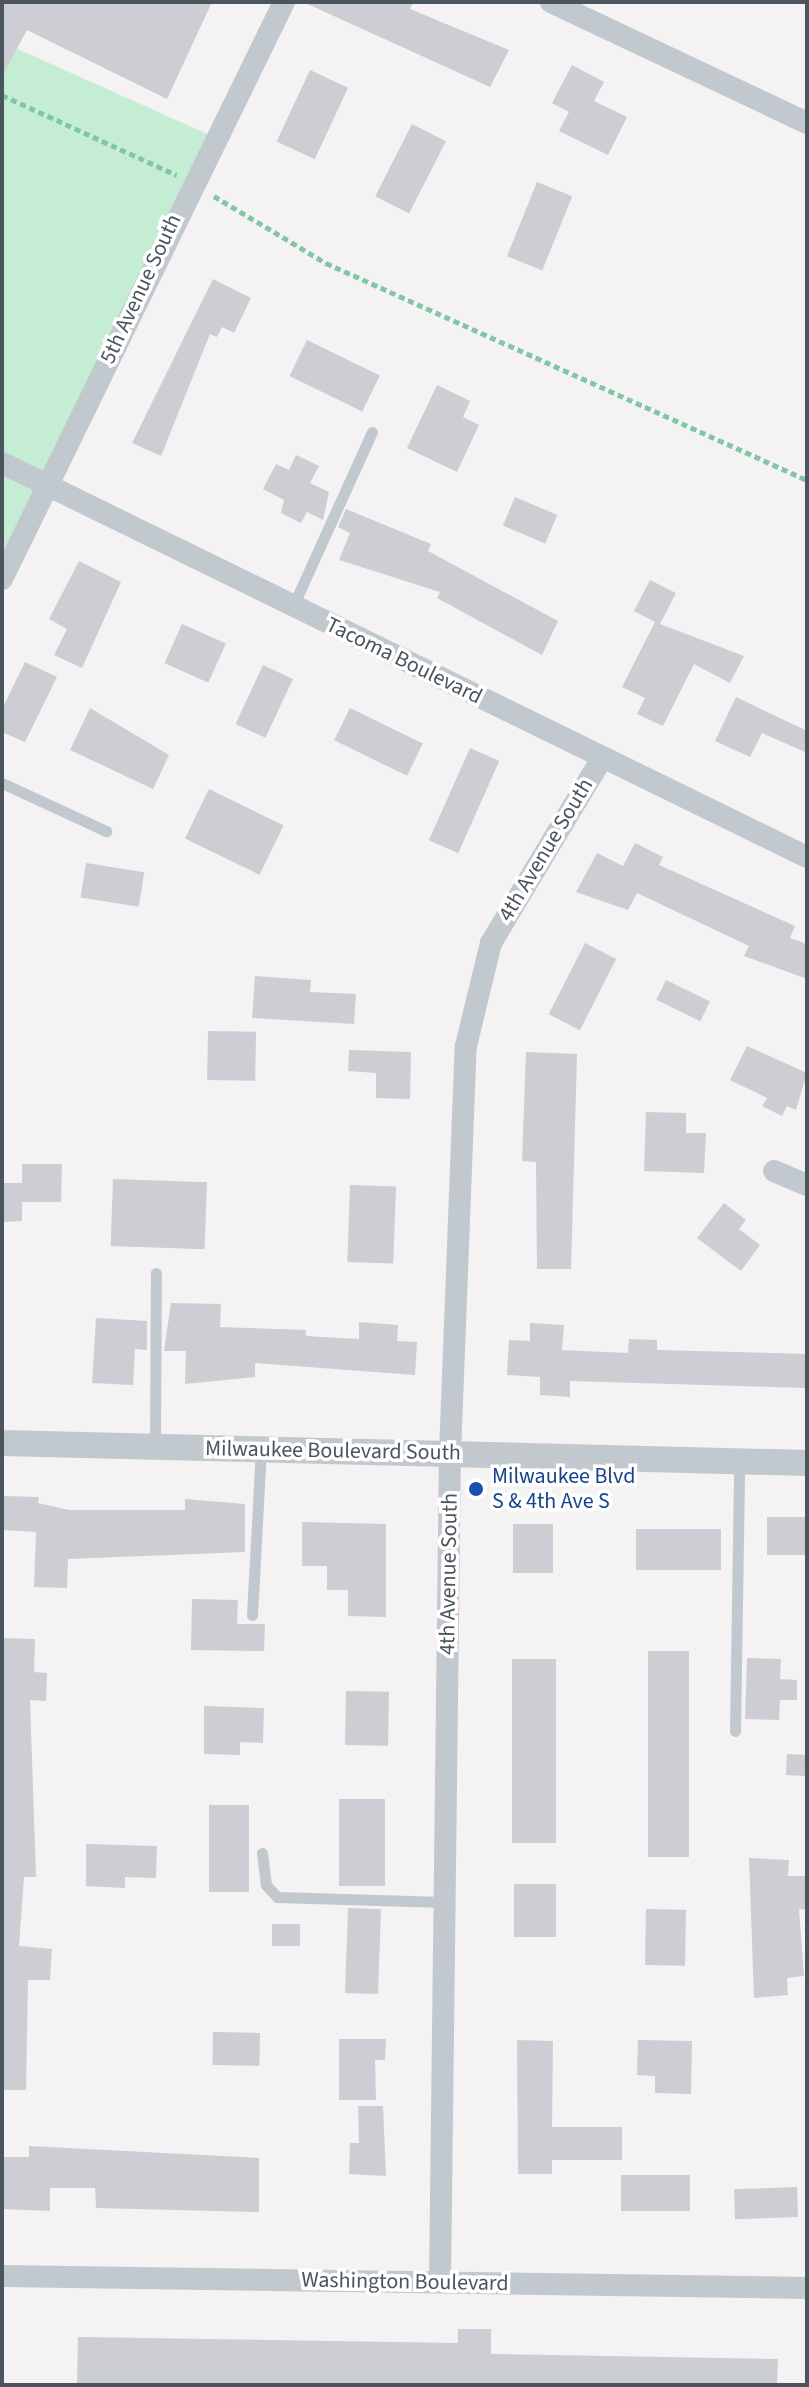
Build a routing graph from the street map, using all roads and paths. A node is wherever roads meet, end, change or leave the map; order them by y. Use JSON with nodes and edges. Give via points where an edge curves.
{"nodes":[{"id":1,"x":284,"y":2,"type":"edge"},
{"id":2,"x":551,"y":2,"type":"edge"},
{"id":3,"x":2,"y":95,"type":"edge"},
{"id":4,"x":807,"y":123,"type":"edge"},
{"id":5,"x":191,"y":182,"type":"junction"},
{"id":6,"x":372,"y":432,"type":"dead end"},
{"id":7,"x":2,"y":463,"type":"edge"},
{"id":8,"x":807,"y":480,"type":"edge"},
{"id":9,"x":49,"y":485,"type":"junction"},
{"id":10,"x":2,"y":579,"type":"edge"},
{"id":11,"x":293,"y":606,"type":"junction"},
{"id":12,"x":602,"y":758,"type":"junction"},
{"id":13,"x":2,"y":783,"type":"edge"},
{"id":14,"x":106,"y":831,"type":"dead end"},
{"id":15,"x":807,"y":857,"type":"edge"},
{"id":16,"x":774,"y":1171,"type":"dead end"},
{"id":17,"x":807,"y":1185,"type":"edge"},
{"id":18,"x":156,"y":1273,"type":"dead end"},
{"id":19,"x":2,"y":1443,"type":"edge"},
{"id":20,"x":155,"y":1447,"type":"junction"},
{"id":21,"x":261,"y":1449,"type":"junction"},
{"id":22,"x":450,"y":1454,"type":"junction"},
{"id":23,"x":739,"y":1462,"type":"junction"},
{"id":24,"x":807,"y":1463,"type":"edge"},
{"id":25,"x":252,"y":1615,"type":"dead end"},
{"id":26,"x":735,"y":1731,"type":"dead end"},
{"id":27,"x":262,"y":1853,"type":"dead end"},
{"id":28,"x":444,"y":1902,"type":"junction"},
{"id":29,"x":2,"y":2276,"type":"edge"},
{"id":30,"x":440,"y":2282,"type":"junction"},
{"id":31,"x":807,"y":2288,"type":"edge"}],
"edges":[{"from":1,"to":5,"type":"street","name":"5th Avenue South"},
{"from":2,"to":4,"type":"street"},
{"from":3,"to":5,"type":"path"},
{"from":5,"to":8,"type":"path","via":[[326,263]]},
{"from":5,"to":9,"type":"street","name":"5th Avenue South"},
{"from":6,"to":11,"type":"lane"},
{"from":7,"to":9,"type":"street","name":"Tacoma Boulevard"},
{"from":9,"to":10,"type":"street","name":"5th Avenue South"},
{"from":9,"to":11,"type":"street","name":"Tacoma Boulevard"},
{"from":11,"to":12,"type":"street","name":"Tacoma Boulevard"},
{"from":12,"to":15,"type":"street","name":"Tacoma Boulevard"},
{"from":12,"to":22,"type":"street","name":"4th Avenue South","via":[[513,899],[474,992],[461,1099]]},
{"from":13,"to":14,"type":"lane"},
{"from":16,"to":17,"type":"street"},
{"from":18,"to":20,"type":"lane"},
{"from":19,"to":20,"type":"street","name":"Milwaukee Boulevard South"},
{"from":20,"to":21,"type":"street","name":"Milwaukee Boulevard South"},
{"from":21,"to":22,"type":"street","name":"Milwaukee Boulevard South"},
{"from":21,"to":25,"type":"lane"},
{"from":22,"to":23,"type":"street","name":"Milwaukee Boulevard South"},
{"from":22,"to":28,"type":"street","name":"4th Avenue South"},
{"from":23,"to":24,"type":"street","name":"Milwaukee Boulevard South"},
{"from":23,"to":26,"type":"lane"},
{"from":27,"to":28,"type":"lane","via":[[266,1885],[277,1897]]},
{"from":28,"to":30,"type":"street","name":"4th Avenue South"},
{"from":29,"to":30,"type":"street","name":"Washington Boulevard"},
{"from":30,"to":31,"type":"street","name":"Washington Boulevard"}]}
